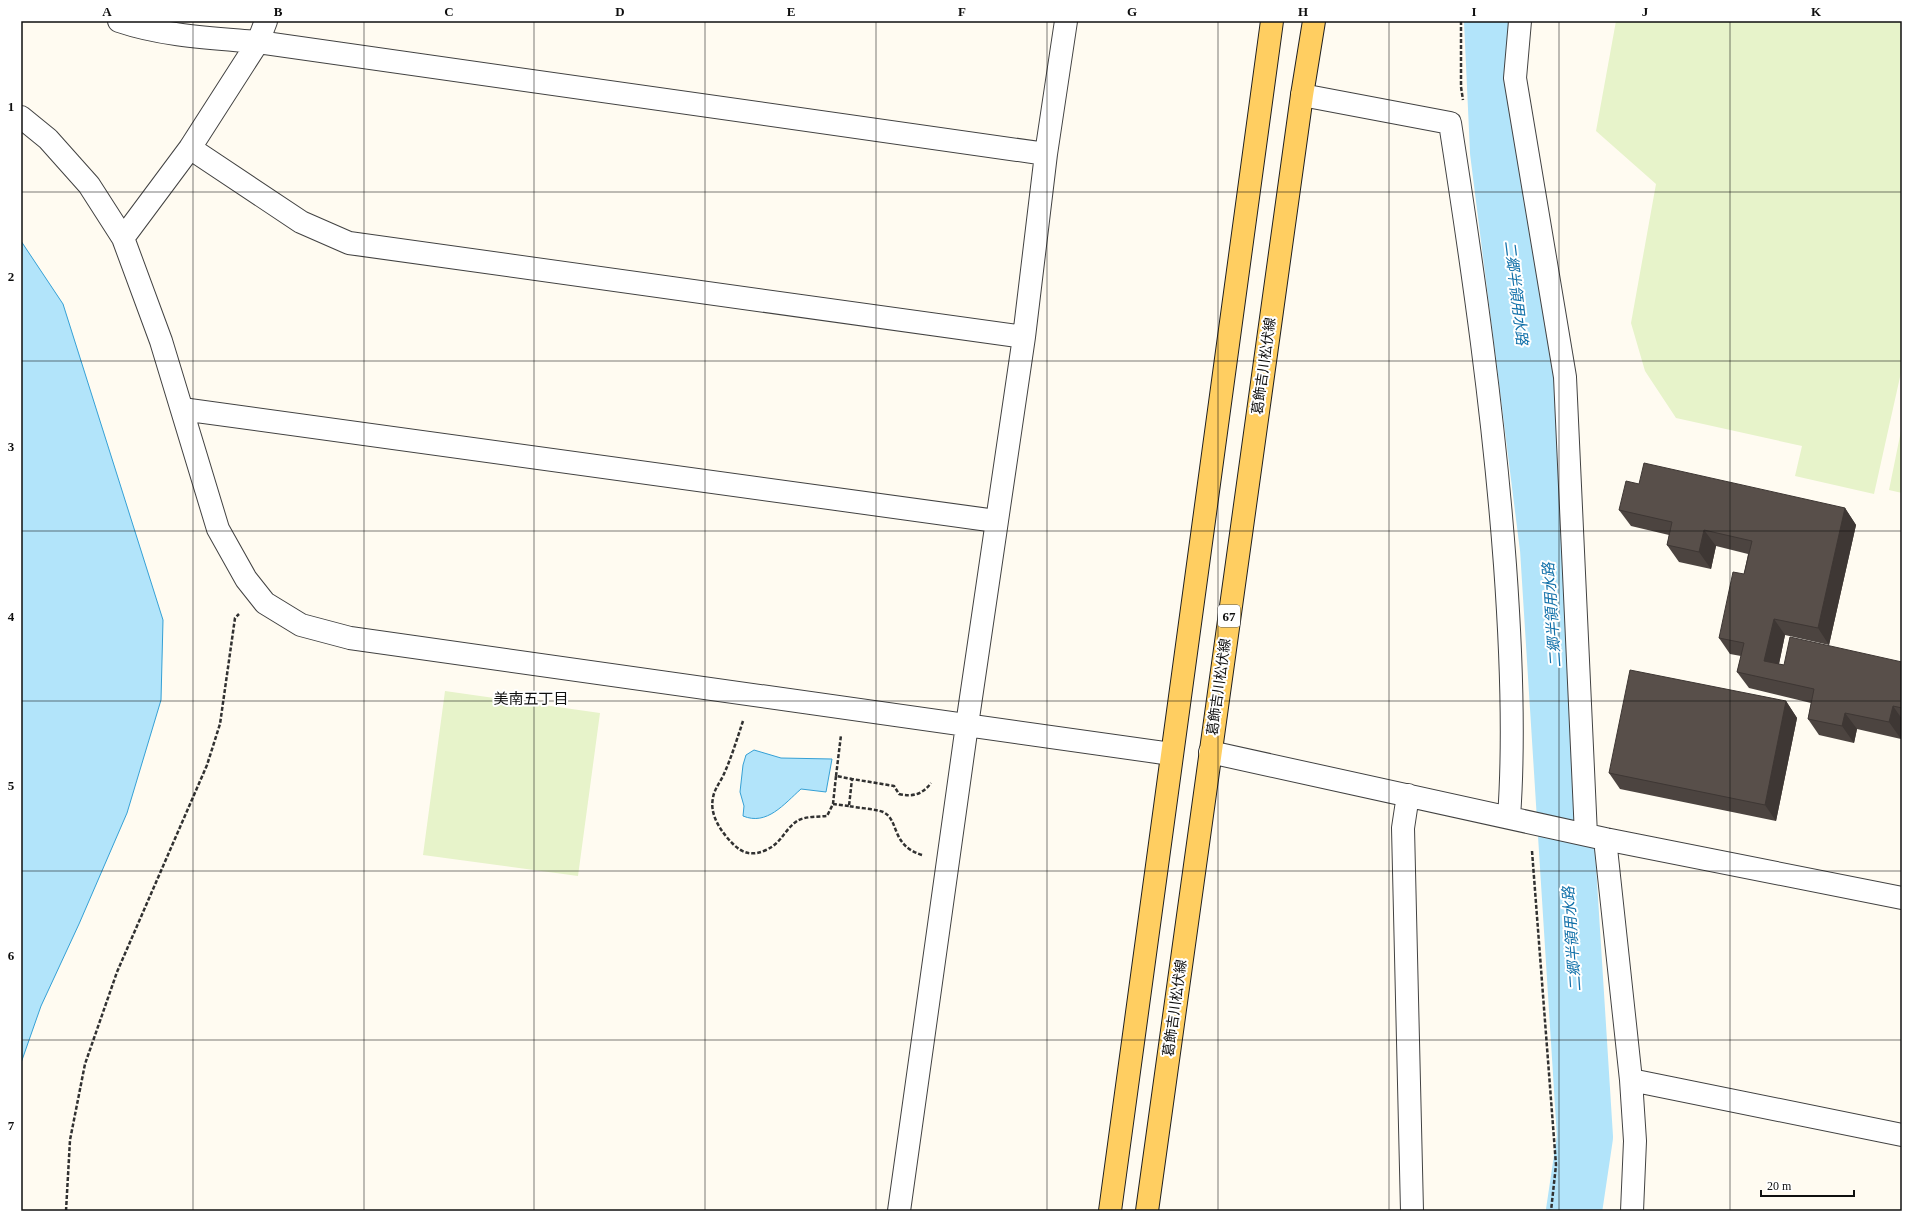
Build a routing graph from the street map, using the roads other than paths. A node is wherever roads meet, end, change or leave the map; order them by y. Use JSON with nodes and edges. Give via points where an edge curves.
{"nodes":[{"id":1,"x":119,"y":21,"type":"edge"},
{"id":2,"x":266,"y":21,"type":"edge"},
{"id":3,"x":1066,"y":21,"type":"edge"},
{"id":4,"x":1272,"y":21,"type":"edge"},
{"id":5,"x":1314,"y":21,"type":"edge"},
{"id":6,"x":1520,"y":21,"type":"edge"},
{"id":7,"x":258,"y":42,"type":"junction"},
{"id":8,"x":1302,"y":95,"type":"junction"},
{"id":9,"x":21,"y":117,"type":"edge"},
{"id":10,"x":190,"y":148,"type":"junction"},
{"id":11,"x":1046,"y":154,"type":"junction"},
{"id":12,"x":123,"y":238,"type":"junction"},
{"id":13,"x":1024,"y":337,"type":"junction"},
{"id":14,"x":182,"y":409,"type":"junction"},
{"id":15,"x":996,"y":521,"type":"junction"},
{"id":16,"x":967,"y":725,"type":"junction"},
{"id":17,"x":1210,"y":752,"type":"junction"},
{"id":18,"x":1171,"y":754,"type":"junction"},
{"id":19,"x":1408,"y":795,"type":"junction"},
{"id":20,"x":1509,"y":817,"type":"junction"},
{"id":21,"x":1596,"y":837,"type":"junction"},
{"id":22,"x":1902,"y":898,"type":"edge"},
{"id":23,"x":1630,"y":1080,"type":"junction"},
{"id":24,"x":1902,"y":1135,"type":"edge"},
{"id":25,"x":899,"y":1211,"type":"edge"},
{"id":26,"x":1110,"y":1211,"type":"edge"},
{"id":27,"x":1147,"y":1211,"type":"edge"},
{"id":28,"x":1412,"y":1211,"type":"edge"},
{"id":29,"x":1632,"y":1211,"type":"edge"}],
"edges":[{"from":1,"to":7,"type":"street","via":[[183,35]]},
{"from":2,"to":7,"type":"street"},
{"from":3,"to":11,"type":"street"},
{"from":4,"to":18,"type":"main road"},
{"from":5,"to":8,"type":"main road","name":"葛飾吉川松伏線","number":"67"},
{"from":6,"to":21,"type":"street","via":[[1515,78],[1565,377]]},
{"from":7,"to":10,"type":"street"},
{"from":7,"to":11,"type":"street"},
{"from":8,"to":17,"type":"main road","name":"葛飾吉川松伏線","number":"67"},
{"from":8,"to":20,"type":"street","via":[[1450,123],[1485,357],[1498,474],[1509,627],[1512,780]]},
{"from":9,"to":12,"type":"street","via":[[48,139],[89,185]]},
{"from":10,"to":12,"type":"street"},
{"from":10,"to":13,"type":"street","via":[[301,222],[349,243]]},
{"from":11,"to":13,"type":"street"},
{"from":12,"to":14,"type":"street","via":[[161,341]]},
{"from":13,"to":15,"type":"street"},
{"from":14,"to":15,"type":"street"},
{"from":14,"to":16,"type":"street","via":[[218,529],[246,579],[265,602],[301,625],[350,638]]},
{"from":15,"to":16,"type":"street"},
{"from":16,"to":18,"type":"street"},
{"from":16,"to":25,"type":"street"},
{"from":17,"to":19,"type":"street"},
{"from":17,"to":27,"type":"main road","name":"葛飾吉川松伏線","number":"67"},
{"from":18,"to":26,"type":"main road"},
{"from":19,"to":20,"type":"street"},
{"from":19,"to":28,"type":"street","via":[[1403,828]]},
{"from":20,"to":21,"type":"street"},
{"from":21,"to":22,"type":"street"},
{"from":21,"to":23,"type":"street"},
{"from":23,"to":24,"type":"street"},
{"from":23,"to":29,"type":"street","via":[[1635,1141]]}]}
